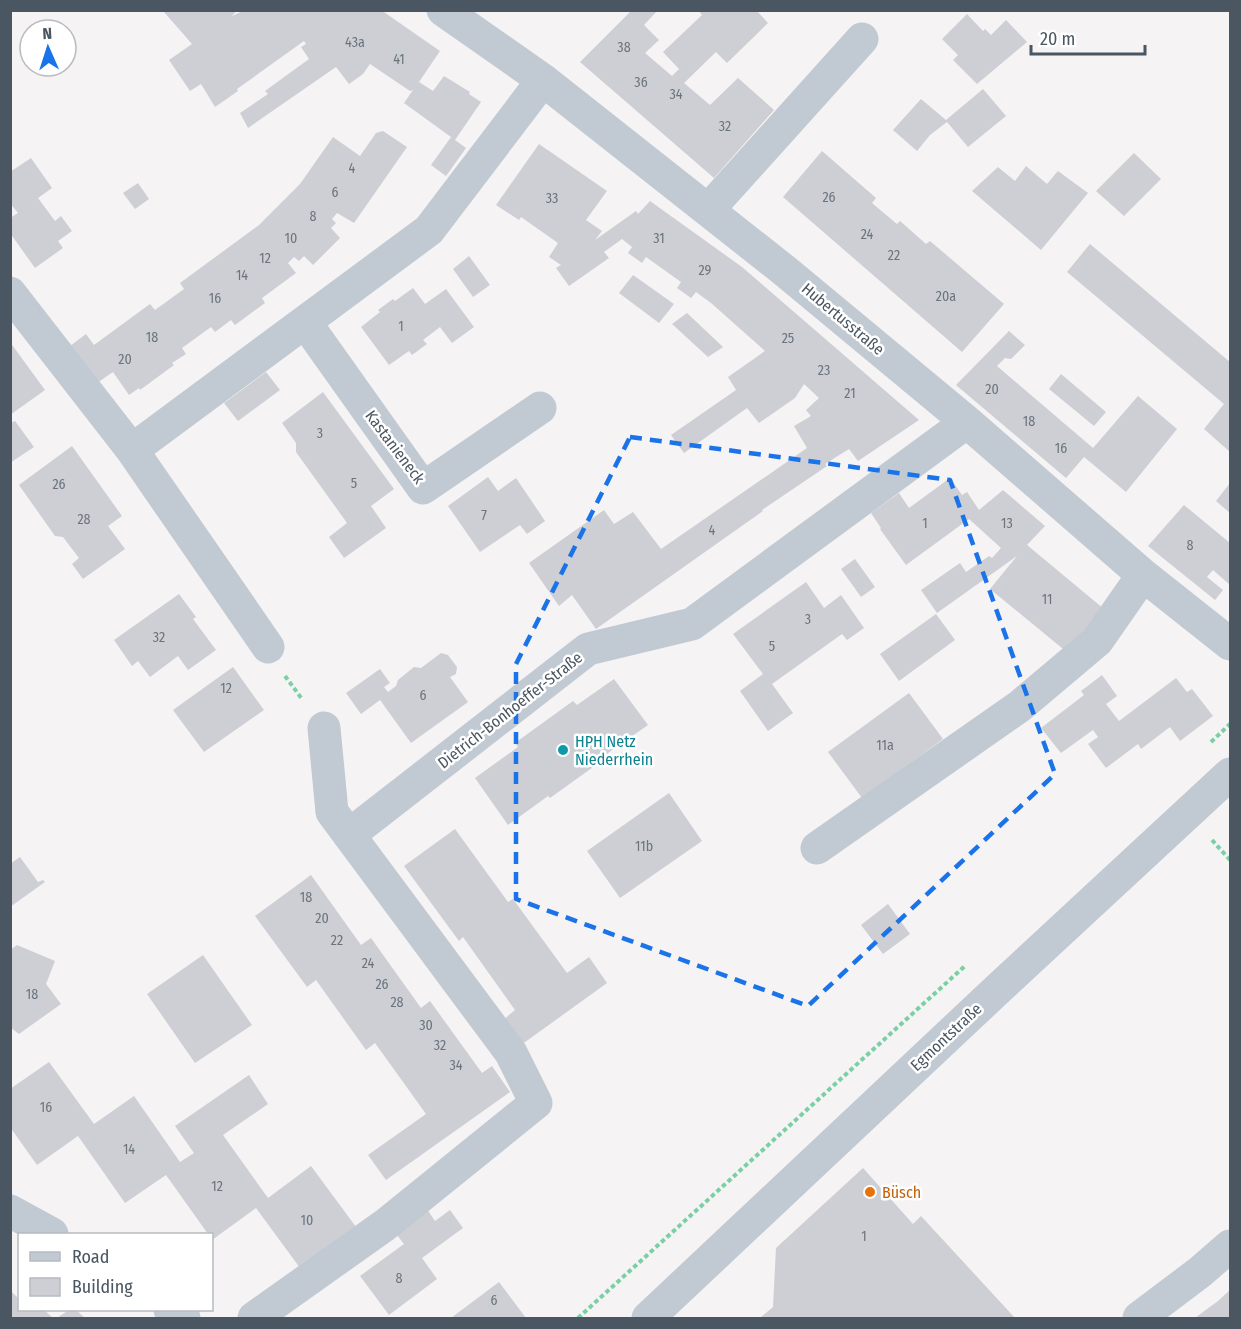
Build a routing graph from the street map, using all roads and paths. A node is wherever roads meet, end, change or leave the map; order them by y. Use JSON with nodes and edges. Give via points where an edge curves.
{"nodes":[{"id":1,"x":443,"y":10,"type":"edge"},
{"id":2,"x":862,"y":39,"type":"dead end"},
{"id":3,"x":543,"y":80,"type":"junction"},
{"id":4,"x":708,"y":210,"type":"junction"},
{"id":5,"x":10,"y":293,"type":"edge"},
{"id":6,"x":305,"y":322,"type":"junction"},
{"id":7,"x":540,"y":408,"type":"dead end"},
{"id":8,"x":966,"y":422,"type":"junction"},
{"id":9,"x":132,"y":450,"type":"junction"},
{"id":10,"x":1143,"y":575,"type":"junction"},
{"id":11,"x":1230,"y":644,"type":"edge"},
{"id":12,"x":268,"y":647,"type":"joint"},
{"id":13,"x":1230,"y":724,"type":"edge"},
{"id":14,"x":324,"y":728,"type":"joint"},
{"id":15,"x":1204,"y":748,"type":"dead end"},
{"id":16,"x":1230,"y":774,"type":"edge"},
{"id":17,"x":349,"y":835,"type":"junction"},
{"id":18,"x":1212,"y":839,"type":"dead end"},
{"id":19,"x":817,"y":848,"type":"dead end"},
{"id":20,"x":1230,"y":860,"type":"edge"},
{"id":21,"x":966,"y":965,"type":"dead end"},
{"id":22,"x":10,"y":1211,"type":"edge"},
{"id":23,"x":50,"y":1233,"type":"edge"},
{"id":24,"x":1230,"y":1246,"type":"edge"},
{"id":25,"x":651,"y":1313,"type":"edge"},
{"id":26,"x":254,"y":1318,"type":"edge"},
{"id":27,"x":578,"y":1318,"type":"edge"},
{"id":28,"x":1139,"y":1318,"type":"edge"}],
"edges":[{"from":1,"to":3,"type":"street","name":"Hubertusstraße"},
{"from":2,"to":4,"type":"street"},
{"from":3,"to":4,"type":"street","name":"Hubertusstraße"},
{"from":3,"to":6,"type":"street","via":[[429,231]]},
{"from":4,"to":8,"type":"street","name":"Hubertusstraße"},
{"from":5,"to":9,"type":"street"},
{"from":6,"to":7,"type":"street","name":"Kastanieneck","via":[[423,488]]},
{"from":6,"to":9,"type":"street"},
{"from":8,"to":10,"type":"street","name":"Hubertusstraße"},
{"from":8,"to":17,"type":"street","name":"Dietrich-Bonhoeffer-Straße","via":[[692,624],[588,649]]},
{"from":9,"to":12,"type":"street"},
{"from":10,"to":11,"type":"street","name":"Hubertusstraße"},
{"from":10,"to":19,"type":"street","via":[[1097,641],[1020,706]]},
{"from":12,"to":14,"type":"path"},
{"from":13,"to":15,"type":"path"},
{"from":14,"to":17,"type":"street","via":[[332,812]]},
{"from":16,"to":25,"type":"street","name":"Egmontstraße"},
{"from":17,"to":26,"type":"street","via":[[511,1053],[536,1103],[385,1225]]},
{"from":18,"to":20,"type":"path"},
{"from":21,"to":27,"type":"path"},
{"from":22,"to":23,"type":"street"},
{"from":24,"to":28,"type":"street"}]}
